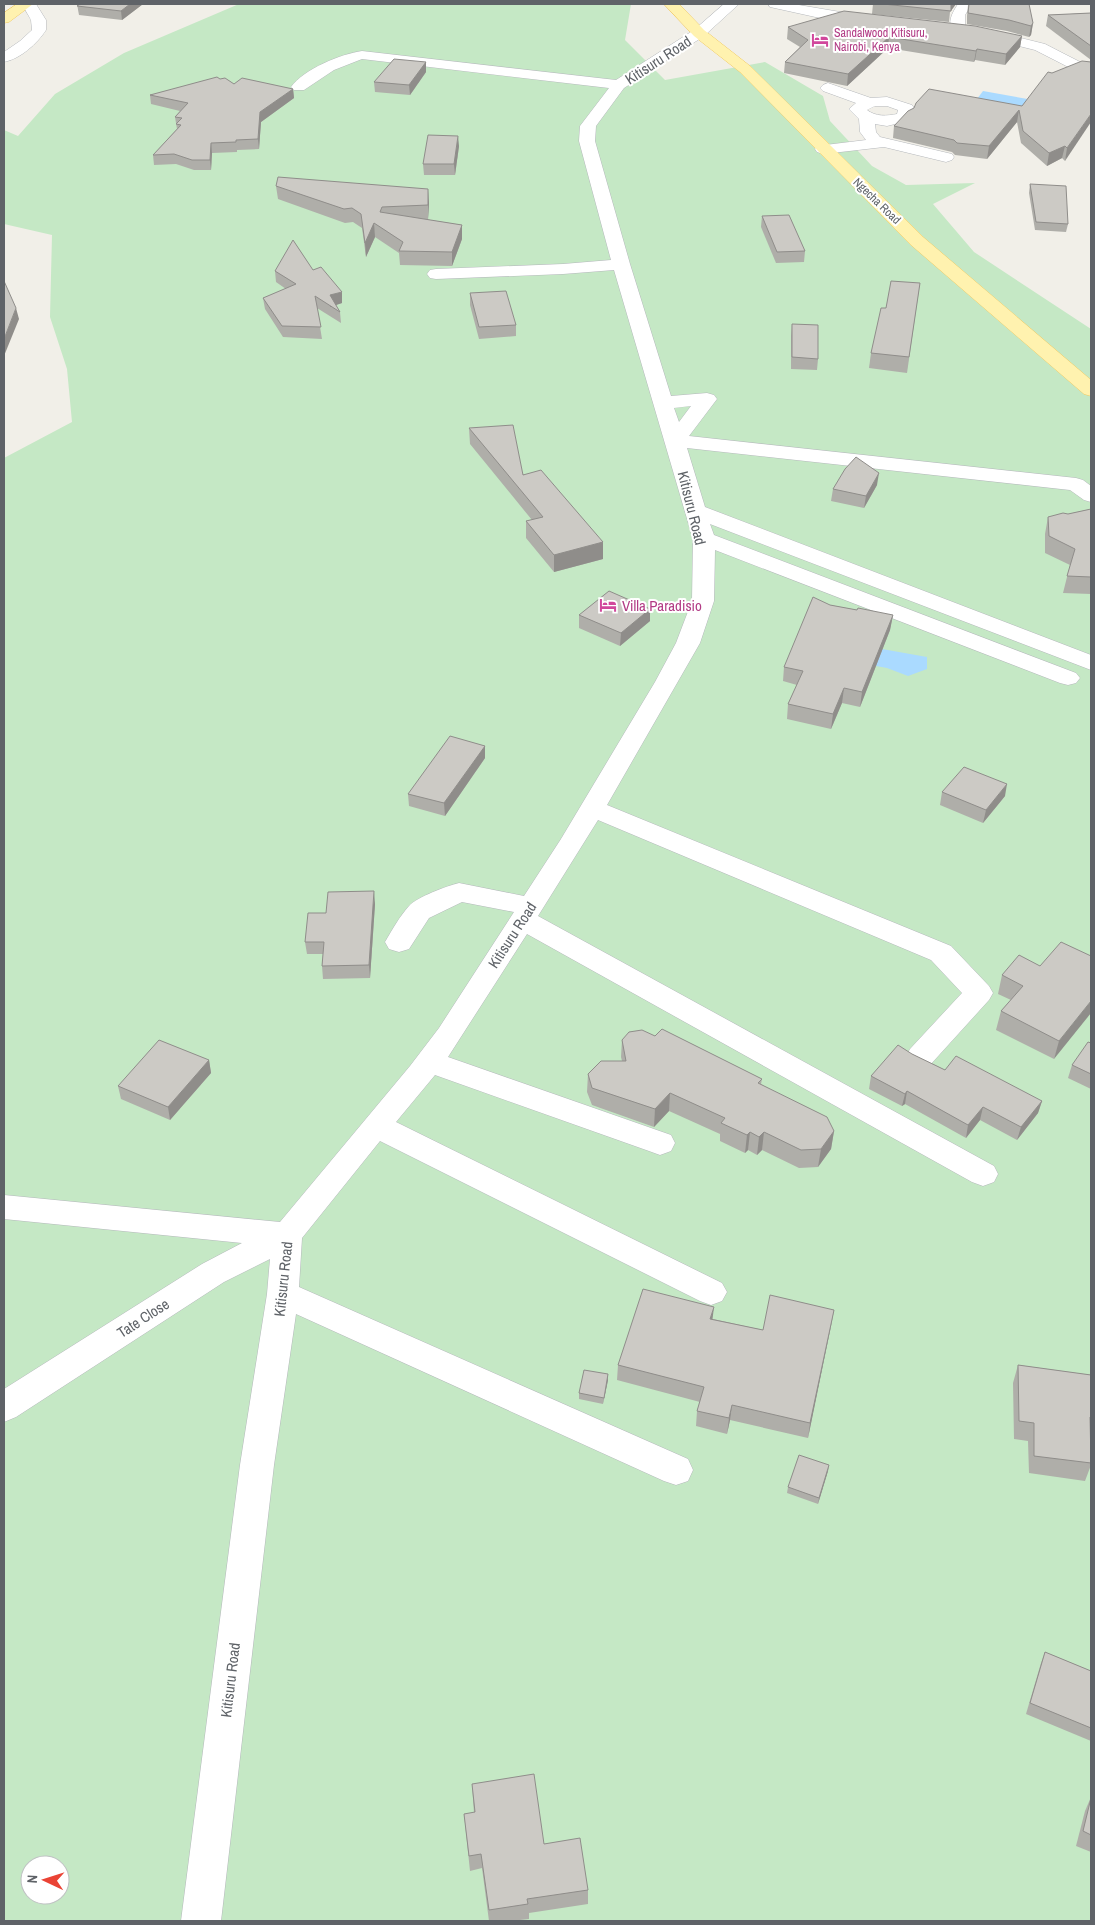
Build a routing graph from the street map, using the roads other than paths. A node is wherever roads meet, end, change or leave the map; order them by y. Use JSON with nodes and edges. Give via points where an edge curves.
{"nodes":[{"id":1,"x":28,"y":4,"type":"edge"},
{"id":2,"x":671,"y":4,"type":"edge"},
{"id":3,"x":732,"y":4,"type":"edge"},
{"id":4,"x":775,"y":4,"type":"edge"},
{"id":5,"x":965,"y":4,"type":"edge"},
{"id":6,"x":4,"y":19,"type":"edge"},
{"id":7,"x":877,"y":21,"type":"edge"},
{"id":8,"x":940,"y":28,"type":"edge"},
{"id":9,"x":958,"y":29,"type":"junction"},
{"id":10,"x":699,"y":33,"type":"junction"},
{"id":11,"x":4,"y":58,"type":"edge"},
{"id":12,"x":1091,"y":69,"type":"edge"},
{"id":13,"x":620,"y":85,"type":"junction"},
{"id":14,"x":299,"y":87,"type":"dead end"},
{"id":15,"x":828,"y":88,"type":"edge"},
{"id":16,"x":881,"y":143,"type":"junction"},
{"id":17,"x":823,"y":149,"type":"junction"},
{"id":18,"x":946,"y":156,"type":"edge"},
{"id":19,"x":621,"y":264,"type":"junction"},
{"id":20,"x":436,"y":274,"type":"dead end"},
{"id":21,"x":1091,"y":390,"type":"edge"},
{"id":22,"x":664,"y":403,"type":"junction"},
{"id":23,"x":675,"y":441,"type":"junction"},
{"id":24,"x":1091,"y":496,"type":"edge"},
{"id":25,"x":696,"y":511,"type":"junction"},
{"id":26,"x":704,"y":539,"type":"junction"},
{"id":27,"x":1091,"y":663,"type":"edge"},
{"id":28,"x":1068,"y":678,"type":"dead end"},
{"id":29,"x":592,"y":808,"type":"junction"},
{"id":30,"x":527,"y":913,"type":"junction"},
{"id":31,"x":399,"y":942,"type":"dead end"},
{"id":32,"x":920,"y":1057,"type":"edge"},
{"id":33,"x":429,"y":1062,"type":"junction"},
{"id":34,"x":376,"y":1125,"type":"junction"},
{"id":35,"x":660,"y":1143,"type":"dead end"},
{"id":36,"x":983,"y":1174,"type":"dead end"},
{"id":37,"x":4,"y":1207,"type":"edge"},
{"id":38,"x":287,"y":1235,"type":"junction"},
{"id":39,"x":711,"y":1292,"type":"dead end"},
{"id":40,"x":283,"y":1294,"type":"junction"},
{"id":41,"x":4,"y":1408,"type":"edge"},
{"id":42,"x":676,"y":1470,"type":"dead end"},
{"id":43,"x":201,"y":1921,"type":"edge"}],
"edges":[{"from":1,"to":6,"type":"main road"},
{"from":1,"to":11,"type":"street","via":[[40,26],[39,31]]},
{"from":2,"to":10,"type":"main road","name":"Ngecha Road"},
{"from":3,"to":10,"type":"street","name":"Kitisuru Road"},
{"from":4,"to":7,"type":"street"},
{"from":5,"to":9,"type":"street","via":[[958,15]]},
{"from":8,"to":9,"type":"street"},
{"from":9,"to":12,"type":"street","via":[[1007,37],[1040,47],[1081,68]]},
{"from":10,"to":13,"type":"street","name":"Kitisuru Road"},
{"from":10,"to":17,"type":"main road","name":"Ngecha Road","via":[[745,69]]},
{"from":13,"to":14,"type":"street","via":[[362,55],[329,66]]},
{"from":13,"to":19,"type":"street","name":"Kitisuru Road","via":[[588,126],[587,141]]},
{"from":15,"to":16,"type":"street","via":[[867,110],[868,132]]},
{"from":16,"to":17,"type":"street"},
{"from":16,"to":18,"type":"street"},
{"from":17,"to":21,"type":"main road","name":"Ngecha Road","via":[[917,241]]},
{"from":19,"to":20,"type":"street"},
{"from":19,"to":22,"type":"street","name":"Kitisuru Road"},
{"from":22,"to":23,"type":"street","name":"Kitisuru Road"},
{"from":22,"to":23,"type":"street","via":[[707,399]]},
{"from":23,"to":24,"type":"street","via":[[1076,484]]},
{"from":23,"to":25,"type":"street","name":"Kitisuru Road"},
{"from":25,"to":26,"type":"street","name":"Kitisuru Road"},
{"from":25,"to":27,"type":"street"},
{"from":26,"to":28,"type":"street"},
{"from":26,"to":29,"type":"street","name":"Kitisuru Road","via":[[702,600],[691,636]]},
{"from":29,"to":30,"type":"street","name":"Kitisuru Road"},
{"from":29,"to":32,"type":"street","via":[[941,953],[979,993]]},
{"from":30,"to":31,"type":"street","via":[[459,892],[420,911]]},
{"from":30,"to":33,"type":"street","name":"Kitisuru Road","via":[[450,1035]]},
{"from":30,"to":36,"type":"street"},
{"from":33,"to":34,"type":"street","name":"Kitisuru Road"},
{"from":33,"to":35,"type":"street"},
{"from":34,"to":38,"type":"street","name":"Kitisuru Road"},
{"from":34,"to":39,"type":"street"},
{"from":37,"to":38,"type":"street"},
{"from":38,"to":40,"type":"street","name":"Kitisuru Road"},
{"from":38,"to":41,"type":"street","name":"Tate Close","via":[[213,1272]]},
{"from":40,"to":42,"type":"street"},
{"from":40,"to":43,"type":"street","name":"Kitisuru Road","via":[[257,1465]]}]}
